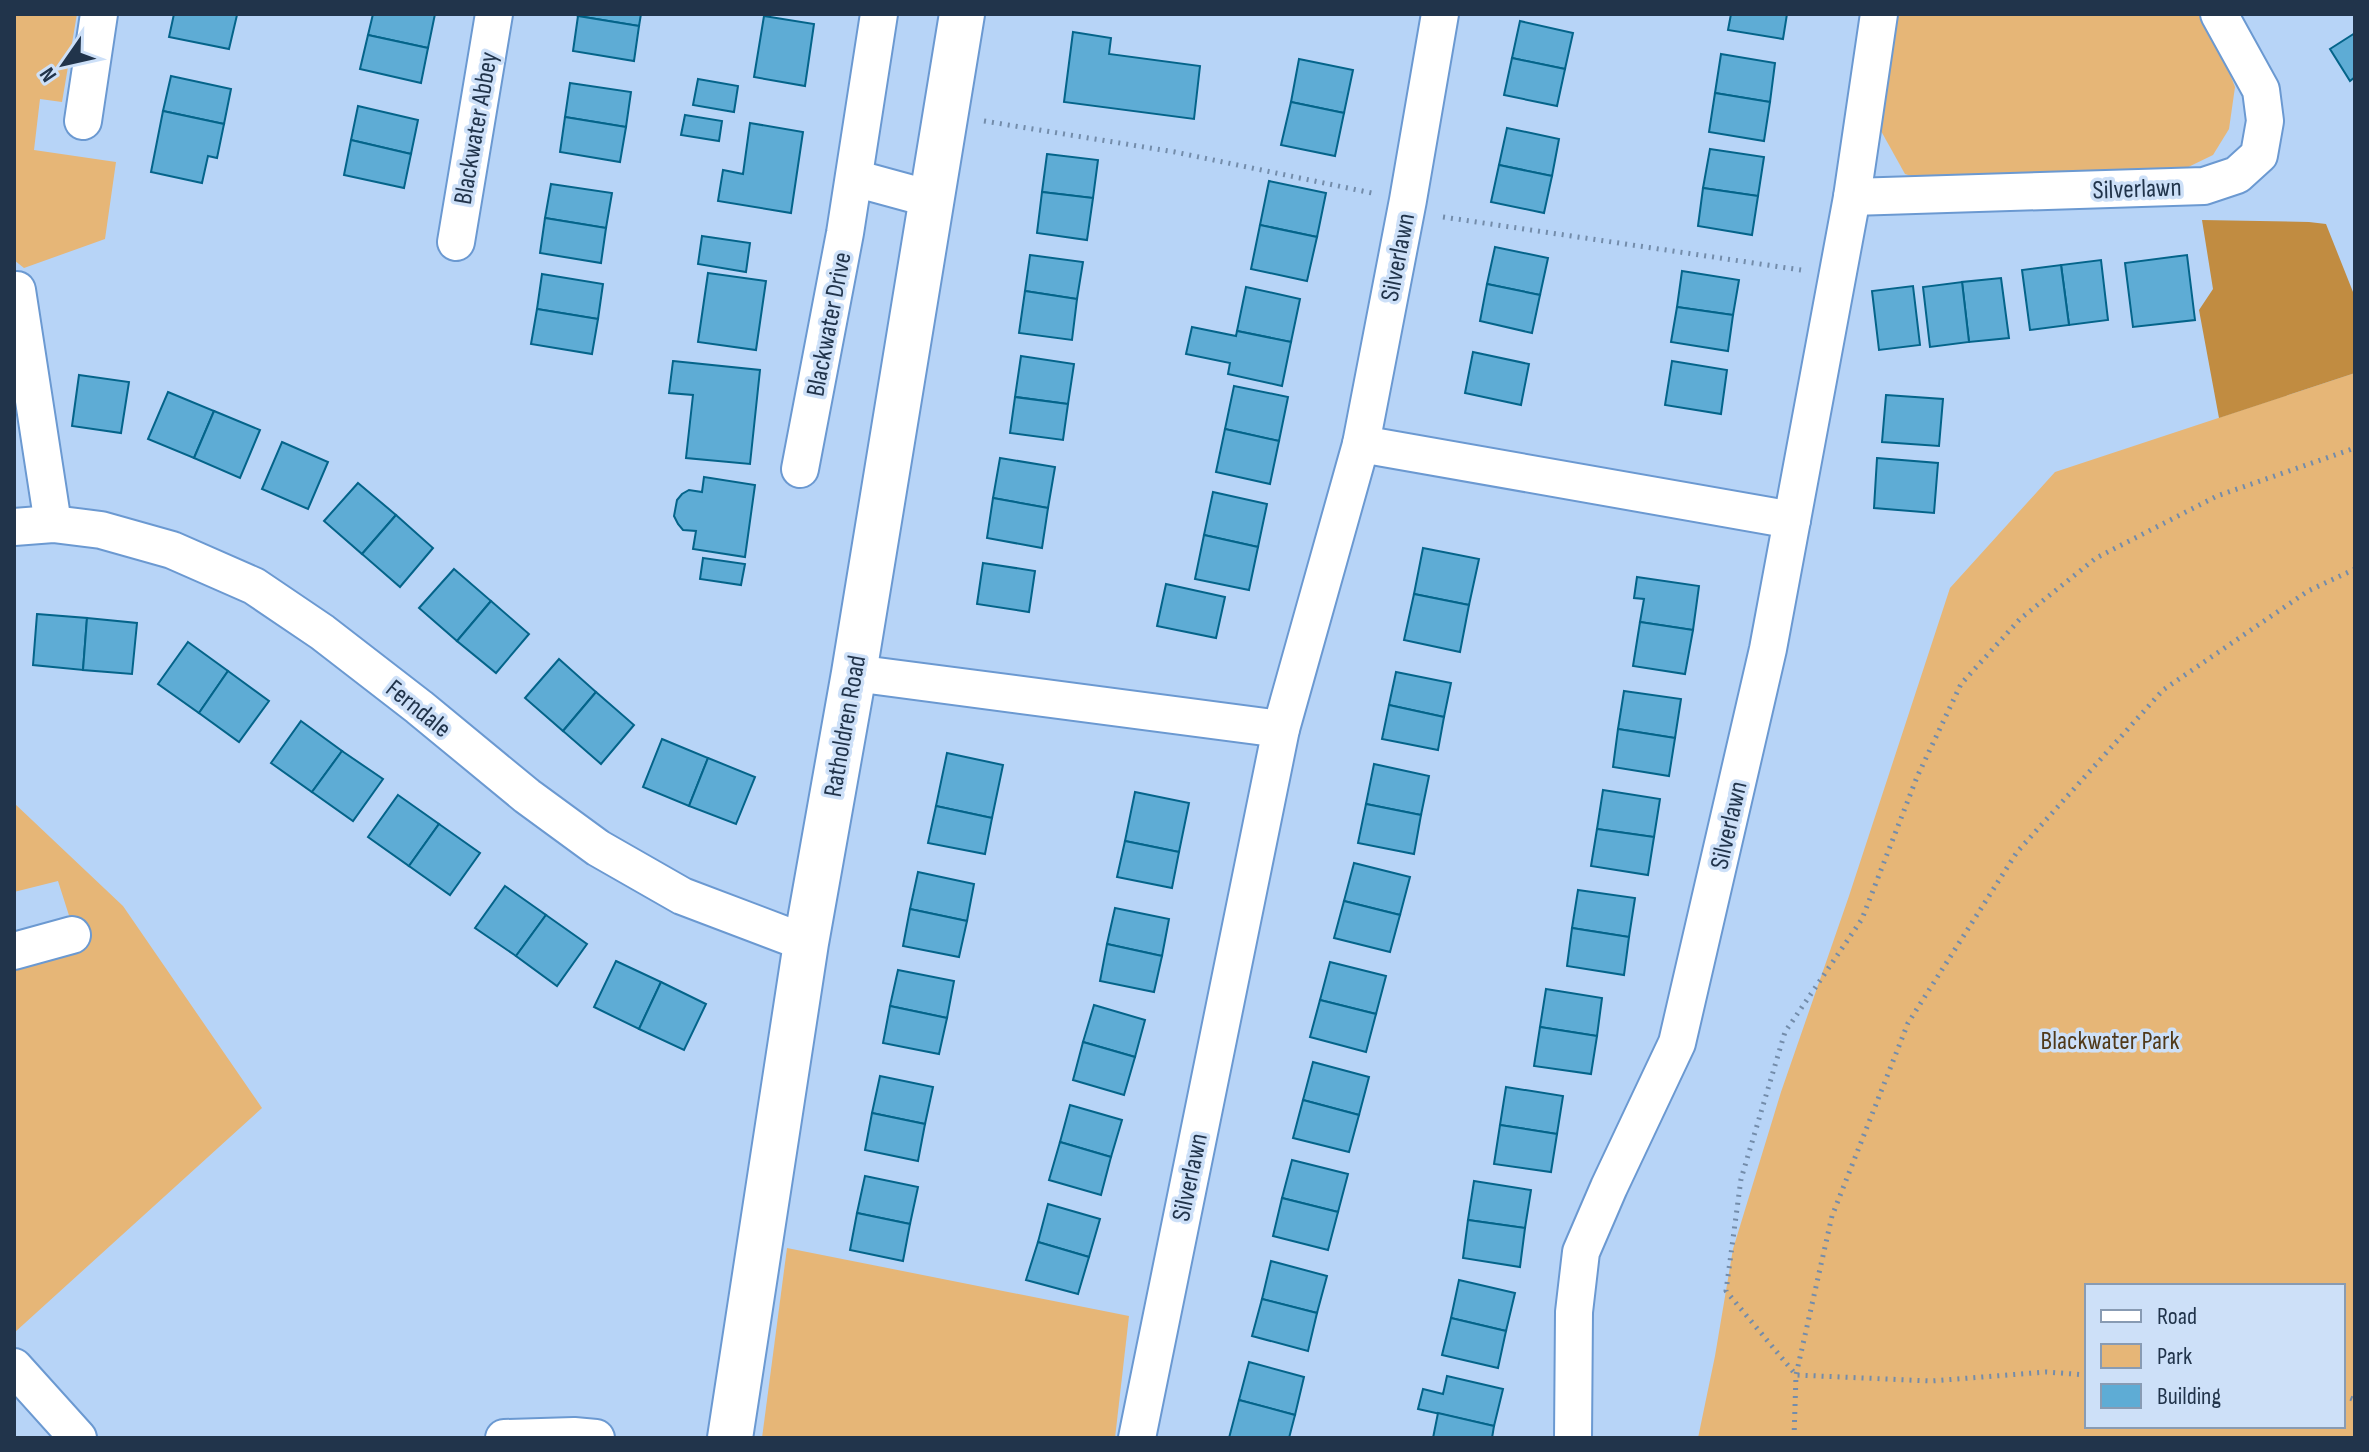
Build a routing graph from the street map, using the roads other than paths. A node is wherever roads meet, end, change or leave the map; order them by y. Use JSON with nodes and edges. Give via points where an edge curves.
{"nodes":[{"id":1,"x":99,"y":14,"type":"edge"},
{"id":2,"x":494,"y":14,"type":"edge"},
{"id":3,"x":879,"y":14,"type":"edge"},
{"id":4,"x":962,"y":14,"type":"edge"},
{"id":5,"x":1440,"y":14,"type":"edge"},
{"id":6,"x":1879,"y":14,"type":"edge"},
{"id":7,"x":2219,"y":14,"type":"edge"},
{"id":8,"x":83,"y":121,"type":"dead end"},
{"id":9,"x":854,"y":178,"type":"junction"},
{"id":10,"x":1852,"y":197,"type":"junction"},
{"id":11,"x":931,"y":199,"type":"junction"},
{"id":12,"x":456,"y":242,"type":"dead end"},
{"id":13,"x":17,"y":290,"type":"dead end"},
{"id":14,"x":1361,"y":444,"type":"junction"},
{"id":15,"x":800,"y":469,"type":"dead end"},
{"id":16,"x":1792,"y":520,"type":"junction"},
{"id":17,"x":53,"y":524,"type":"junction"},
{"id":18,"x":14,"y":527,"type":"edge"},
{"id":19,"x":854,"y":673,"type":"junction"},
{"id":20,"x":1281,"y":729,"type":"junction"},
{"id":21,"x":72,"y":935,"type":"dead end"},
{"id":22,"x":806,"y":943,"type":"junction"},
{"id":23,"x":14,"y":951,"type":"edge"},
{"id":24,"x":14,"y":1367,"type":"edge"},
{"id":25,"x":78,"y":1438,"type":"edge"},
{"id":26,"x":504,"y":1438,"type":"edge"},
{"id":27,"x":596,"y":1438,"type":"edge"},
{"id":28,"x":730,"y":1438,"type":"edge"},
{"id":29,"x":1137,"y":1438,"type":"edge"},
{"id":30,"x":1573,"y":1438,"type":"edge"}],
"edges":[{"from":1,"to":8,"type":"street"},
{"from":2,"to":12,"type":"street","name":"Blackwater Abbey"},
{"from":3,"to":9,"type":"street","name":"Blackwater Drive"},
{"from":4,"to":11,"type":"street","name":"Ratholdren Road"},
{"from":5,"to":14,"type":"street","name":"Silverlawn"},
{"from":6,"to":10,"type":"street","name":"Silverlawn"},
{"from":7,"to":10,"type":"street","name":"Silverlawn","via":[[2261,90],[2265,121],[2259,155],[2237,175],[2204,186]]},
{"from":9,"to":11,"type":"street"},
{"from":9,"to":15,"type":"street","name":"Blackwater Drive"},
{"from":10,"to":16,"type":"street","name":"Silverlawn"},
{"from":11,"to":19,"type":"street","name":"Ratholdren Road"},
{"from":13,"to":17,"type":"street"},
{"from":14,"to":16,"type":"street"},
{"from":14,"to":20,"type":"street","name":"Silverlawn"},
{"from":16,"to":30,"type":"street","name":"Silverlawn","via":[[1768,649],[1677,1043],[1581,1252],[1574,1312]]},
{"from":17,"to":18,"type":"street","name":"Ferndale"},
{"from":17,"to":22,"type":"street","name":"Ferndale","via":[[101,530],[172,550],[254,586],[322,632],[598,848],[682,896]]},
{"from":19,"to":20,"type":"street"},
{"from":19,"to":22,"type":"street","name":"Ratholdren Road"},
{"from":20,"to":29,"type":"street","name":"Silverlawn"},
{"from":21,"to":23,"type":"street"},
{"from":22,"to":28,"type":"street","name":"Ratholdren Road"},
{"from":24,"to":25,"type":"street"},
{"from":26,"to":27,"type":"street"}]}
